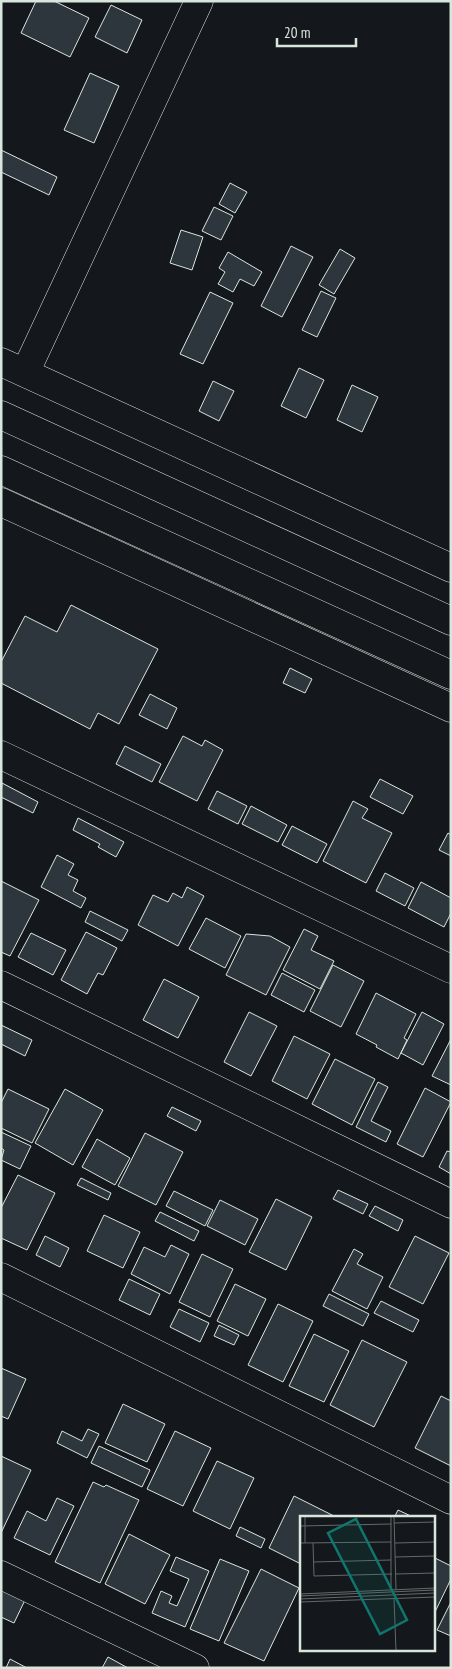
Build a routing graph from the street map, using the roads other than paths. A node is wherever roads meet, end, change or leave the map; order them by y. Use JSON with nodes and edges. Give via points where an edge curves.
{"nodes":[{"id":1,"x":199,"y":1,"type":"edge"},
{"id":2,"x":13,"y":367,"type":"edge"},
{"id":3,"x":1,"y":415,"type":"edge"},
{"id":4,"x":1,"y":470,"type":"edge"},
{"id":5,"x":4,"y":509,"type":"edge"},
{"id":6,"x":451,"y":568,"type":"edge"},
{"id":7,"x":451,"y":621,"type":"edge"},
{"id":8,"x":451,"y":675,"type":"edge"},
{"id":9,"x":451,"y":708,"type":"edge"},
{"id":10,"x":1,"y":755,"type":"edge"},
{"id":11,"x":451,"y":969,"type":"edge"},
{"id":12,"x":1,"y":986,"type":"edge"},
{"id":13,"x":451,"y":1204,"type":"edge"},
{"id":14,"x":1,"y":1277,"type":"edge"},
{"id":15,"x":451,"y":1500,"type":"edge"},
{"id":16,"x":1,"y":1575,"type":"edge"},
{"id":17,"x":195,"y":1668,"type":"edge"}],
"edges":[{"from":1,"to":2,"type":"street"},
{"from":2,"to":6,"type":"street"},
{"from":3,"to":7,"type":"street"},
{"from":4,"to":8,"type":"street"},
{"from":5,"to":9,"type":"street"},
{"from":10,"to":11,"type":"street"},
{"from":12,"to":13,"type":"street"},
{"from":14,"to":15,"type":"street"},
{"from":16,"to":17,"type":"street"}]}
